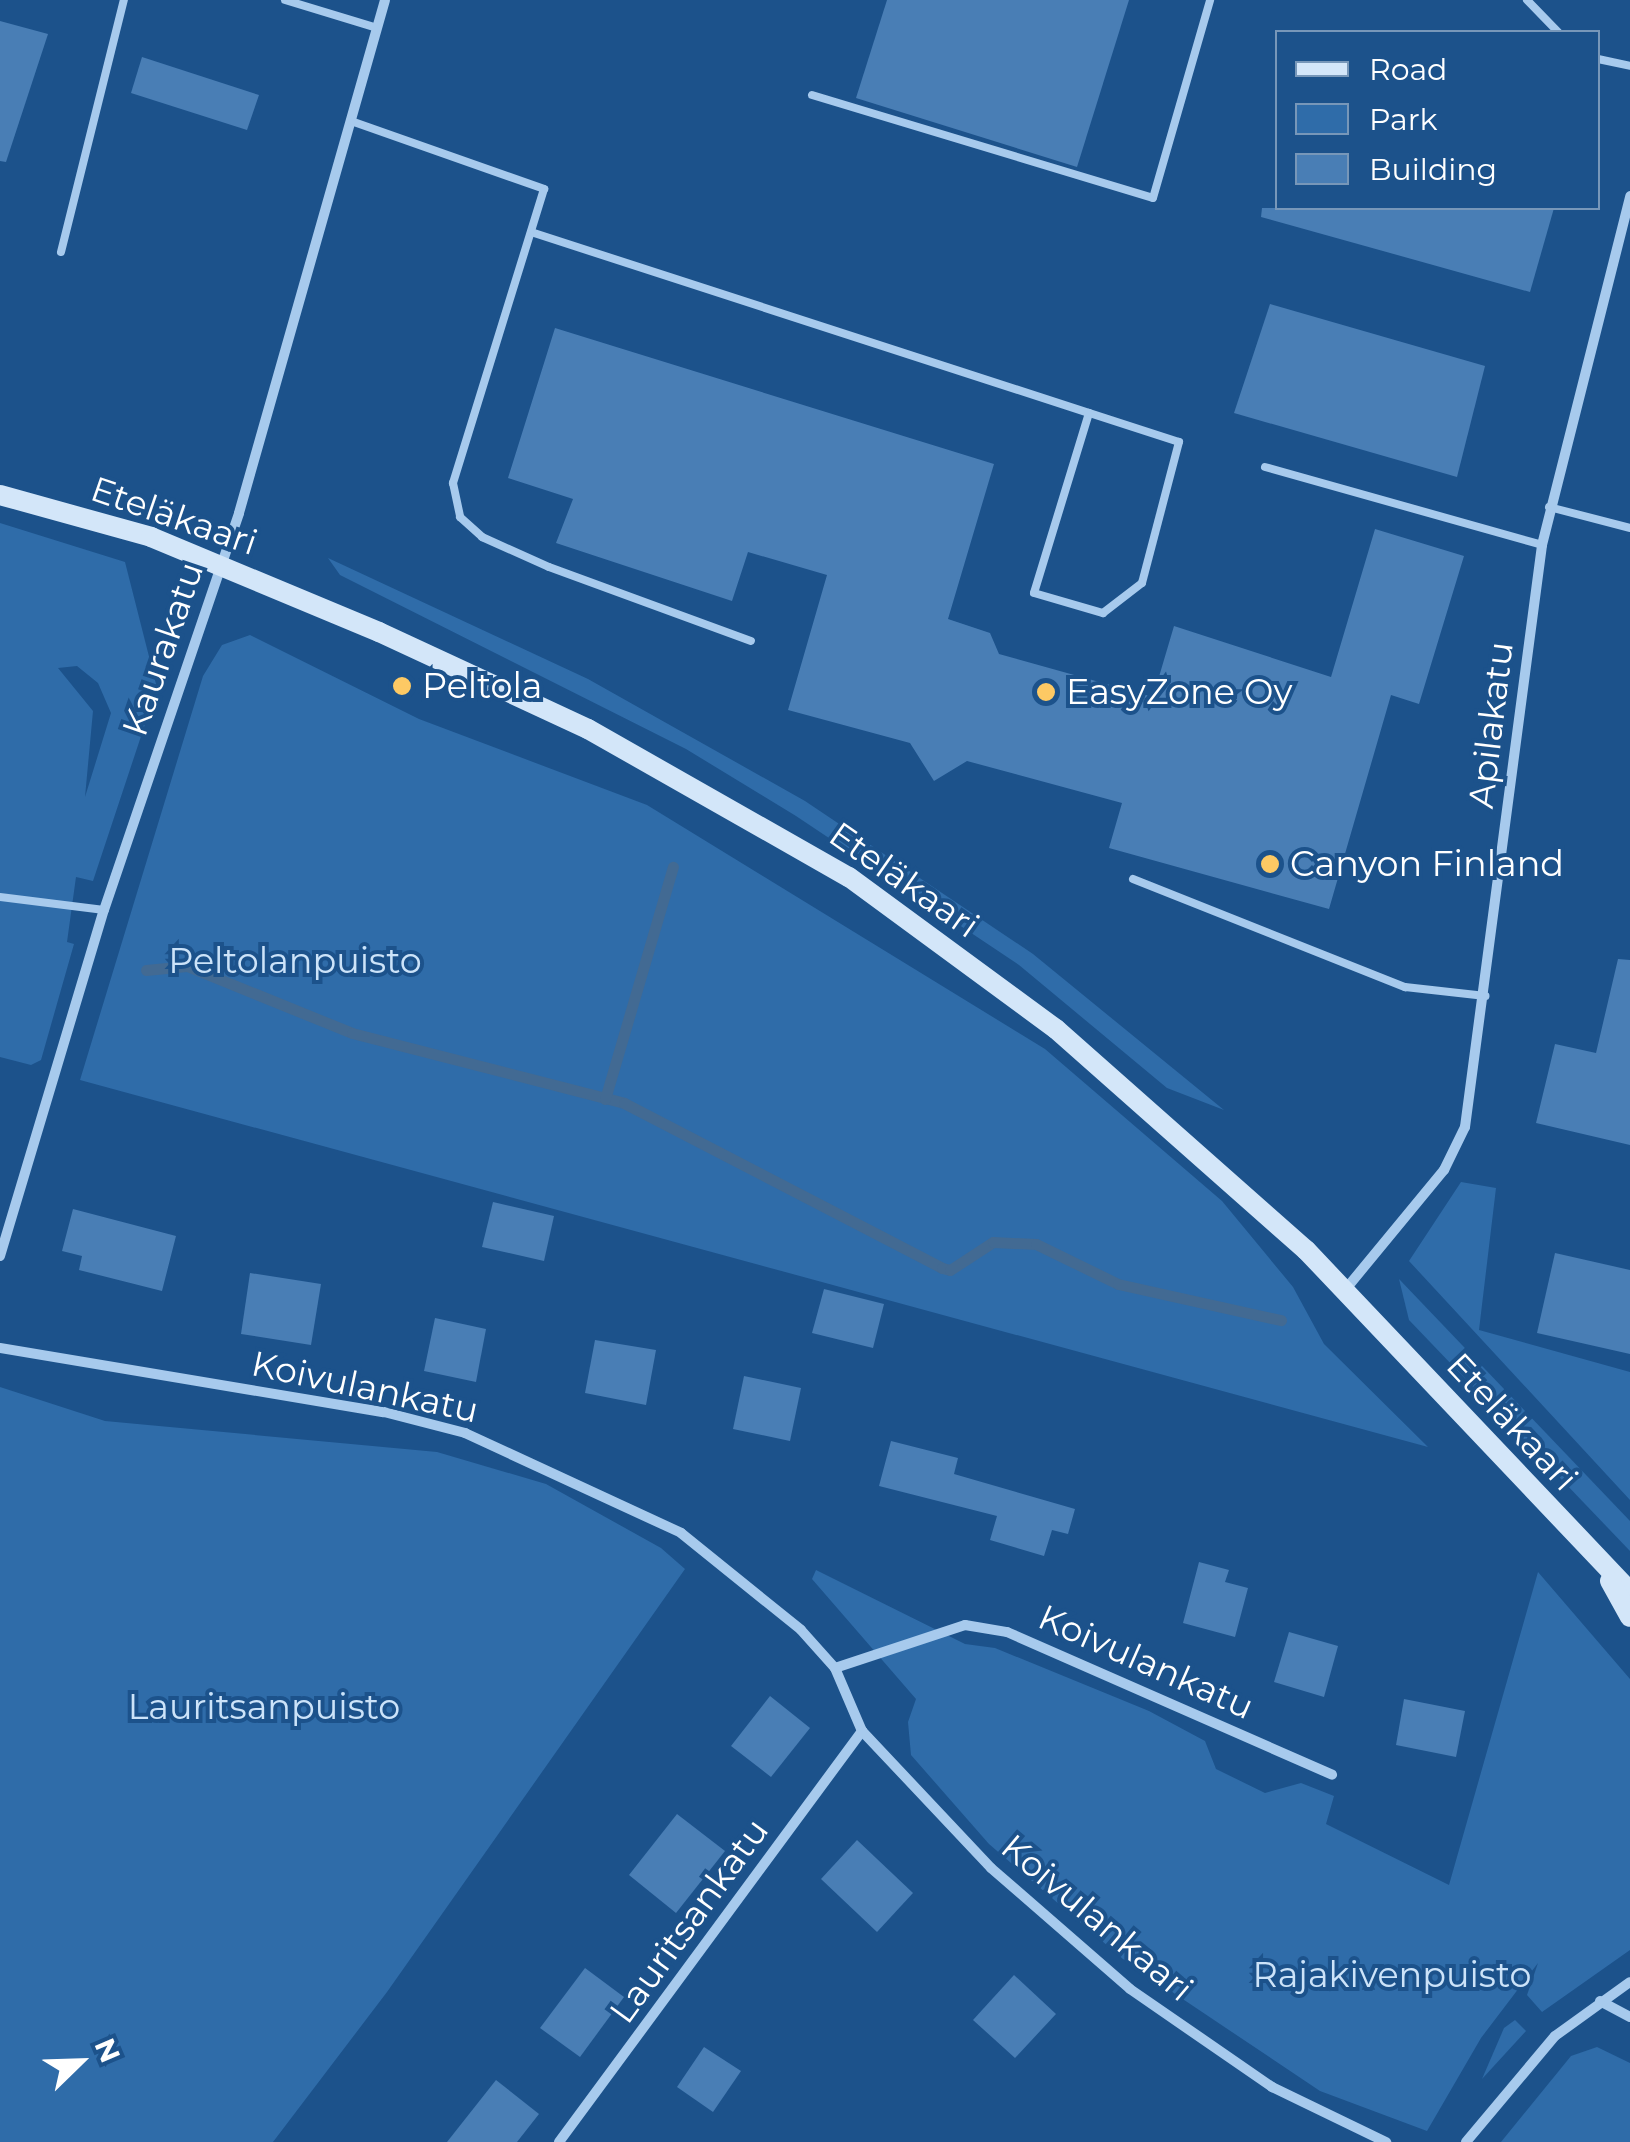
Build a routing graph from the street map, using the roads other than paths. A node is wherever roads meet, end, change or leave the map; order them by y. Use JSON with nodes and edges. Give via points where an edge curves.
{"nodes":[{"id":1,"x":124,"y":0,"type":"edge"},
{"id":2,"x":285,"y":0,"type":"edge"},
{"id":3,"x":385,"y":0,"type":"edge"},
{"id":4,"x":1210,"y":0,"type":"edge"},
{"id":5,"x":1527,"y":0,"type":"edge"},
{"id":6,"x":377,"y":28,"type":"junction"},
{"id":7,"x":1556,"y":30,"type":"edge"},
{"id":8,"x":1600,"y":59,"type":"edge"},
{"id":9,"x":1630,"y":66,"type":"edge"},
{"id":10,"x":812,"y":95,"type":"dead end"},
{"id":11,"x":350,"y":121,"type":"junction"},
{"id":12,"x":1630,"y":196,"type":"edge"},
{"id":13,"x":531,"y":232,"type":"junction"},
{"id":14,"x":60,"y":252,"type":"dead end"},
{"id":15,"x":1089,"y":413,"type":"junction"},
{"id":16,"x":1265,"y":467,"type":"dead end"},
{"id":17,"x":0,"y":495,"type":"edge"},
{"id":18,"x":1549,"y":507,"type":"junction"},
{"id":19,"x":1630,"y":528,"type":"edge"},
{"id":20,"x":1542,"y":545,"type":"junction"},
{"id":21,"x":222,"y":562,"type":"junction"},
{"id":22,"x":751,"y":641,"type":"dead end"},
{"id":23,"x":1132,"y":879,"type":"dead end"},
{"id":24,"x":0,"y":898,"type":"edge"},
{"id":25,"x":104,"y":910,"type":"junction"},
{"id":26,"x":1484,"y":996,"type":"junction"},
{"id":27,"x":0,"y":1256,"type":"edge"},
{"id":28,"x":1345,"y":1290,"type":"junction"},
{"id":29,"x":0,"y":1348,"type":"edge"},
{"id":30,"x":1604,"y":1570,"type":"junction"},
{"id":31,"x":1630,"y":1590,"type":"edge"},
{"id":32,"x":1630,"y":1617,"type":"edge"},
{"id":33,"x":835,"y":1668,"type":"junction"},
{"id":34,"x":862,"y":1732,"type":"junction"},
{"id":35,"x":1332,"y":1775,"type":"dead end"},
{"id":36,"x":1630,"y":1982,"type":"edge"},
{"id":37,"x":1600,"y":2001,"type":"junction"},
{"id":38,"x":1630,"y":2017,"type":"edge"},
{"id":39,"x":559,"y":2142,"type":"edge"},
{"id":40,"x":1386,"y":2142,"type":"edge"},
{"id":41,"x":1466,"y":2142,"type":"edge"}],
"edges":[{"from":1,"to":14,"type":"lane"},
{"from":2,"to":6,"type":"lane"},
{"from":3,"to":6,"type":"street","name":"Kaurakatu"},
{"from":4,"to":10,"type":"lane","via":[[1153,198]]},
{"from":5,"to":7,"type":"lane"},
{"from":6,"to":11,"type":"street","name":"Kaurakatu"},
{"from":8,"to":9,"type":"lane"},
{"from":11,"to":13,"type":"lane","via":[[544,189]]},
{"from":11,"to":21,"type":"street","name":"Kaurakatu"},
{"from":12,"to":18,"type":"street","name":"Apilakatu"},
{"from":13,"to":15,"type":"lane"},
{"from":13,"to":22,"type":"lane","via":[[453,483],[460,517],[482,537],[549,567]]},
{"from":15,"to":15,"type":"lane","via":[[1034,593],[1103,613],[1142,584],[1178,442]]},
{"from":16,"to":20,"type":"lane"},
{"from":17,"to":21,"type":"main road","name":"Eteläkaari"},
{"from":18,"to":19,"type":"lane"},
{"from":18,"to":20,"type":"street","name":"Apilakatu"},
{"from":20,"to":26,"type":"street","name":"Apilakatu"},
{"from":21,"to":25,"type":"street","name":"Kaurakatu"},
{"from":21,"to":28,"type":"main road","name":"Eteläkaari","via":[[588,729],[849,877],[1056,1029]]},
{"from":23,"to":26,"type":"lane","via":[[1405,986]]},
{"from":24,"to":25,"type":"lane"},
{"from":25,"to":27,"type":"street","name":"Kaurakatu"},
{"from":26,"to":28,"type":"street","name":"Apilakatu","via":[[1465,1127],[1451,1156]]},
{"from":28,"to":30,"type":"main road","name":"Eteläkaari"},
{"from":29,"to":33,"type":"street","name":"Koivulankatu","via":[[384,1412],[465,1433],[633,1505],[681,1533],[735,1572]]},
{"from":30,"to":31,"type":"main road","name":"Eteläkaari"},
{"from":30,"to":32,"type":"main road","name":"Eteläkaari"},
{"from":33,"to":34,"type":"street","name":"Koivulankaari"},
{"from":33,"to":35,"type":"street","name":"Koivulankatu","via":[[965,1625],[1007,1632]]},
{"from":34,"to":39,"type":"street","name":"Lauritsankatu"},
{"from":34,"to":40,"type":"street","name":"Koivulankaari","via":[[991,1868],[1130,1989],[1272,2086]]},
{"from":36,"to":37,"type":"street"},
{"from":37,"to":38,"type":"street"},
{"from":37,"to":41,"type":"street","via":[[1555,2036]]}]}
